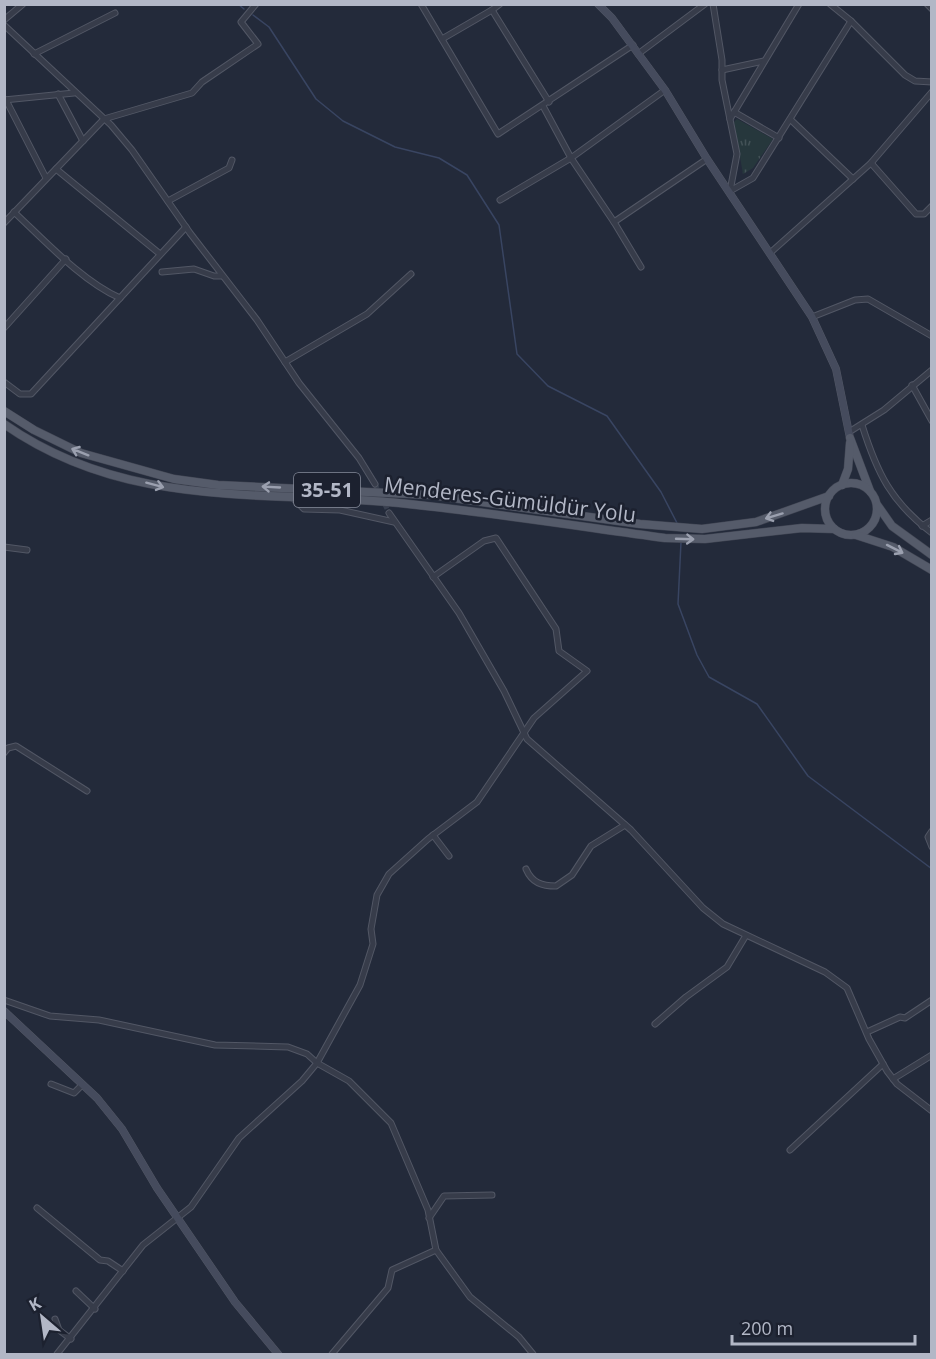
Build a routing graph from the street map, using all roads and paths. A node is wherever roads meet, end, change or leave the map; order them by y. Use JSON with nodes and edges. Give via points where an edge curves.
{"nodes":[{"id":1,"x":23,"y":4,"type":"edge"},
{"id":2,"x":256,"y":4,"type":"edge"},
{"id":3,"x":421,"y":4,"type":"edge"},
{"id":4,"x":500,"y":4,"type":"edge"},
{"id":5,"x":598,"y":4,"type":"edge"},
{"id":6,"x":605,"y":4,"type":"edge"},
{"id":7,"x":705,"y":4,"type":"edge"},
{"id":8,"x":712,"y":4,"type":"edge"},
{"id":9,"x":799,"y":4,"type":"edge"},
{"id":10,"x":830,"y":4,"type":"edge"},
{"id":11,"x":927,"y":4,"type":"edge"},
{"id":12,"x":932,"y":9,"type":"edge"},
{"id":13,"x":492,"y":10,"type":"junction"},
{"id":14,"x":116,"y":13,"type":"dead end"},
{"id":15,"x":612,"y":18,"type":"junction"},
{"id":16,"x":4,"y":20,"type":"edge"},
{"id":17,"x":851,"y":21,"type":"junction"},
{"id":18,"x":4,"y":25,"type":"edge"},
{"id":19,"x":442,"y":39,"type":"junction"},
{"id":20,"x":633,"y":45,"type":"junction"},
{"id":21,"x":34,"y":54,"type":"junction"},
{"id":22,"x":638,"y":54,"type":"junction"},
{"id":23,"x":765,"y":60,"type":"junction"},
{"id":24,"x":722,"y":70,"type":"junction"},
{"id":25,"x":932,"y":82,"type":"edge"},
{"id":26,"x":665,"y":90,"type":"junction"},
{"id":27,"x":932,"y":92,"type":"edge"},
{"id":28,"x":74,"y":93,"type":"junction"},
{"id":29,"x":58,"y":94,"type":"junction"},
{"id":30,"x":5,"y":100,"type":"edge"},
{"id":31,"x":549,"y":102,"type":"junction"},
{"id":32,"x":543,"y":106,"type":"junction"},
{"id":33,"x":734,"y":112,"type":"junction"},
{"id":34,"x":729,"y":119,"type":"junction"},
{"id":35,"x":105,"y":120,"type":"junction"},
{"id":36,"x":791,"y":120,"type":"junction"},
{"id":37,"x":779,"y":138,"type":"junction"},
{"id":38,"x":83,"y":141,"type":"junction"},
{"id":39,"x":571,"y":158,"type":"junction"},
{"id":40,"x":707,"y":159,"type":"junction"},
{"id":41,"x":232,"y":160,"type":"dead end"},
{"id":42,"x":872,"y":163,"type":"junction"},
{"id":43,"x":56,"y":169,"type":"junction"},
{"id":44,"x":46,"y":178,"type":"junction"},
{"id":45,"x":853,"y":179,"type":"junction"},
{"id":46,"x":730,"y":191,"type":"junction"},
{"id":47,"x":500,"y":200,"type":"dead end"},
{"id":48,"x":168,"y":201,"type":"junction"},
{"id":49,"x":932,"y":206,"type":"edge"},
{"id":50,"x":14,"y":212,"type":"junction"},
{"id":51,"x":5,"y":222,"type":"edge"},
{"id":52,"x":614,"y":222,"type":"junction"},
{"id":53,"x":186,"y":227,"type":"junction"},
{"id":54,"x":770,"y":252,"type":"junction"},
{"id":55,"x":160,"y":255,"type":"junction"},
{"id":56,"x":66,"y":259,"type":"junction"},
{"id":57,"x":641,"y":267,"type":"dead end"},
{"id":58,"x":162,"y":272,"type":"dead end"},
{"id":59,"x":411,"y":274,"type":"dead end"},
{"id":60,"x":221,"y":276,"type":"junction"},
{"id":61,"x":120,"y":298,"type":"junction"},
{"id":62,"x":812,"y":317,"type":"junction"},
{"id":63,"x":4,"y":328,"type":"edge"},
{"id":64,"x":932,"y":336,"type":"edge"},
{"id":65,"x":285,"y":362,"type":"junction"},
{"id":66,"x":932,"y":370,"type":"edge"},
{"id":67,"x":4,"y":382,"type":"edge"},
{"id":68,"x":912,"y":385,"type":"junction"},
{"id":69,"x":4,"y":411,"type":"edge"},
{"id":70,"x":932,"y":421,"type":"edge"},
{"id":71,"x":4,"y":424,"type":"edge"},
{"id":72,"x":862,"y":425,"type":"junction"},
{"id":73,"x":850,"y":435,"type":"junction"},
{"id":74,"x":375,"y":484,"type":"tunnel mouth"},
{"id":75,"x":842,"y":485,"type":"junction"},
{"id":76,"x":870,"y":492,"type":"junction"},
{"id":77,"x":829,"y":496,"type":"junction"},
{"id":78,"x":294,"y":499,"type":"junction"},
{"id":79,"x":876,"y":503,"type":"junction"},
{"id":80,"x":388,"y":513,"type":"tunnel mouth"},
{"id":81,"x":932,"y":520,"type":"edge"},
{"id":82,"x":395,"y":522,"type":"junction"},
{"id":83,"x":922,"y":526,"type":"junction"},
{"id":84,"x":834,"y":529,"type":"junction"},
{"id":85,"x":932,"y":533,"type":"edge"},
{"id":86,"x":855,"y":535,"type":"junction"},
{"id":87,"x":4,"y":547,"type":"edge"},
{"id":88,"x":27,"y":550,"type":"dead end"},
{"id":89,"x":932,"y":555,"type":"edge"},
{"id":90,"x":932,"y":570,"type":"edge"},
{"id":91,"x":433,"y":577,"type":"junction"},
{"id":92,"x":523,"y":733,"type":"junction"},
{"id":93,"x":4,"y":753,"type":"edge"},
{"id":94,"x":87,"y":791,"type":"dead end"},
{"id":95,"x":625,"y":825,"type":"junction"},
{"id":96,"x":932,"y":831,"type":"edge"},
{"id":97,"x":433,"y":835,"type":"junction"},
{"id":98,"x":932,"y":847,"type":"edge"},
{"id":99,"x":449,"y":856,"type":"dead end"},
{"id":100,"x":526,"y":869,"type":"dead end"},
{"id":101,"x":745,"y":937,"type":"junction"},
{"id":102,"x":4,"y":1000,"type":"edge"},
{"id":103,"x":932,"y":1000,"type":"edge"},
{"id":104,"x":4,"y":1011,"type":"edge"},
{"id":105,"x":655,"y":1024,"type":"dead end"},
{"id":106,"x":867,"y":1032,"type":"junction"},
{"id":107,"x":932,"y":1055,"type":"edge"},
{"id":108,"x":317,"y":1063,"type":"junction"},
{"id":109,"x":884,"y":1064,"type":"junction"},
{"id":110,"x":893,"y":1078,"type":"junction"},
{"id":111,"x":51,"y":1084,"type":"dead end"},
{"id":112,"x":82,"y":1085,"type":"junction"},
{"id":113,"x":932,"y":1111,"type":"edge"},
{"id":114,"x":790,"y":1150,"type":"dead end"},
{"id":115,"x":492,"y":1195,"type":"dead end"},
{"id":116,"x":37,"y":1208,"type":"dead end"},
{"id":117,"x":177,"y":1218,"type":"junction"},
{"id":118,"x":429,"y":1218,"type":"junction"},
{"id":119,"x":436,"y":1250,"type":"junction"},
{"id":120,"x":123,"y":1271,"type":"junction"},
{"id":121,"x":76,"y":1291,"type":"dead end"},
{"id":122,"x":95,"y":1309,"type":"junction"},
{"id":123,"x":55,"y":1319,"type":"dead end"},
{"id":124,"x":71,"y":1339,"type":"junction"},
{"id":125,"x":57,"y":1354,"type":"edge"},
{"id":126,"x":278,"y":1354,"type":"edge"},
{"id":127,"x":332,"y":1354,"type":"edge"},
{"id":128,"x":533,"y":1354,"type":"edge"}],
"edges":[{"from":1,"to":16,"type":"street"},
{"from":2,"to":35,"type":"street","via":[[241,22],[258,44],[192,93]]},
{"from":3,"to":19,"type":"street"},
{"from":4,"to":13,"type":"street"},
{"from":5,"to":15,"type":"main road"},
{"from":6,"to":15,"type":"main road"},
{"from":7,"to":22,"type":"street"},
{"from":8,"to":24,"type":"street"},
{"from":9,"to":23,"type":"street"},
{"from":10,"to":17,"type":"street"},
{"from":11,"to":12,"type":"street"},
{"from":13,"to":19,"type":"street"},
{"from":13,"to":31,"type":"street"},
{"from":14,"to":21,"type":"street"},
{"from":15,"to":20,"type":"main road"},
{"from":17,"to":25,"type":"street","via":[[905,75],[915,81]]},
{"from":17,"to":36,"type":"street"},
{"from":18,"to":21,"type":"street"},
{"from":19,"to":32,"type":"street","via":[[498,134]]},
{"from":20,"to":22,"type":"main road"},
{"from":20,"to":31,"type":"street"},
{"from":21,"to":28,"type":"street"},
{"from":22,"to":26,"type":"main road"},
{"from":23,"to":24,"type":"street"},
{"from":23,"to":33,"type":"street"},
{"from":24,"to":34,"type":"street"},
{"from":26,"to":39,"type":"street"},
{"from":26,"to":40,"type":"main road"},
{"from":27,"to":42,"type":"street"},
{"from":28,"to":29,"type":"street"},
{"from":28,"to":35,"type":"street"},
{"from":29,"to":30,"type":"street"},
{"from":29,"to":38,"type":"street"},
{"from":30,"to":44,"type":"street"},
{"from":31,"to":32,"type":"street"},
{"from":32,"to":39,"type":"street"},
{"from":33,"to":34,"type":"street"},
{"from":33,"to":37,"type":"street"},
{"from":34,"to":46,"type":"street","via":[[736,154]]},
{"from":35,"to":38,"type":"street"},
{"from":35,"to":48,"type":"street"},
{"from":36,"to":37,"type":"street"},
{"from":36,"to":45,"type":"street"},
{"from":37,"to":46,"type":"street","via":[[753,178]]},
{"from":38,"to":43,"type":"street"},
{"from":39,"to":47,"type":"street"},
{"from":39,"to":52,"type":"street"},
{"from":40,"to":46,"type":"main road"},
{"from":40,"to":52,"type":"street"},
{"from":41,"to":48,"type":"street","via":[[230,168]]},
{"from":42,"to":45,"type":"street"},
{"from":42,"to":49,"type":"street","via":[[916,214],[924,214]]},
{"from":43,"to":44,"type":"street"},
{"from":43,"to":55,"type":"street"},
{"from":44,"to":50,"type":"street"},
{"from":45,"to":54,"type":"street"},
{"from":46,"to":54,"type":"main road"},
{"from":48,"to":53,"type":"street"},
{"from":50,"to":51,"type":"street"},
{"from":50,"to":56,"type":"street"},
{"from":52,"to":57,"type":"street"},
{"from":53,"to":55,"type":"street"},
{"from":53,"to":60,"type":"street"},
{"from":54,"to":62,"type":"main road"},
{"from":55,"to":61,"type":"street"},
{"from":56,"to":61,"type":"street"},
{"from":56,"to":63,"type":"street"},
{"from":58,"to":60,"type":"street","via":[[194,269]]},
{"from":59,"to":65,"type":"street","via":[[367,314]]},
{"from":60,"to":65,"type":"street"},
{"from":61,"to":67,"type":"street","via":[[31,394],[20,394]]},
{"from":62,"to":64,"type":"street","via":[[855,300],[868,299]]},
{"from":62,"to":73,"type":"main road","via":[[836,369]]},
{"from":65,"to":74,"type":"street"},
{"from":66,"to":68,"type":"street"},
{"from":68,"to":70,"type":"street"},
{"from":68,"to":72,"type":"street"},
{"from":77,"to":69,"type":"main road","name":"Menderes-Gümüldür Yolu","number":"35-51","one_way":true,"via":[[756,522],[702,529],[432,495],[218,485],[174,479],[81,453]]},
{"from":71,"to":78,"type":"main road","name":"Menderes-Gümüldür Yolu","number":"35-51","one_way":true,"via":[[51,451],[166,489]]},
{"from":72,"to":73,"type":"street"},
{"from":72,"to":83,"type":"street","via":[[883,482]]},
{"from":73,"to":75,"type":"main road","via":[[848,469]]},
{"from":73,"to":76,"type":"main road"},
{"from":75,"to":76,"type":"main road","via":[[854,484]]},
{"from":75,"to":77,"type":"main road","number":"35-51"},
{"from":76,"to":79,"type":"main road"},
{"from":77,"to":84,"type":"main road","via":[[826,513]]},
{"from":78,"to":82,"type":"street","via":[[304,509],[340,510]]},
{"from":78,"to":84,"type":"main road","name":"Menderes-Gümüldür Yolu","number":"35-51","one_way":true,"via":[[399,503],[665,538],[705,540],[802,528]]},
{"from":79,"to":86,"type":"main road","via":[[877,512],[870,527]]},
{"from":79,"to":89,"type":"main road","via":[[892,526]]},
{"from":80,"to":82,"type":"street"},
{"from":81,"to":83,"type":"street"},
{"from":82,"to":91,"type":"street"},
{"from":83,"to":85,"type":"street"},
{"from":84,"to":86,"type":"main road","number":"35-51"},
{"from":86,"to":90,"type":"main road","number":"35-51","one_way":true,"via":[[893,547]]},
{"from":87,"to":88,"type":"street"},
{"from":91,"to":92,"type":"street","via":[[490,666]]},
{"from":91,"to":92,"type":"street","via":[[484,541],[496,538],[556,628],[559,651],[587,671],[534,718]]},
{"from":92,"to":95,"type":"street"},
{"from":92,"to":97,"type":"street","via":[[477,802]]},
{"from":93,"to":94,"type":"street","via":[[16,746]]},
{"from":95,"to":100,"type":"street","via":[[591,846],[572,874],[556,886],[537,883]]},
{"from":95,"to":101,"type":"street","via":[[703,908]]},
{"from":96,"to":98,"type":"street","via":[[928,837]]},
{"from":97,"to":99,"type":"street"},
{"from":97,"to":108,"type":"street","via":[[389,874],[377,895],[371,929],[373,944],[360,985]]},
{"from":101,"to":105,"type":"street","via":[[727,968]]},
{"from":101,"to":106,"type":"street","via":[[838,981],[851,995]]},
{"from":102,"to":108,"type":"street","via":[[50,1016],[99,1020],[215,1045],[288,1047]]},
{"from":103,"to":106,"type":"street","via":[[905,1018]]},
{"from":104,"to":112,"type":"main road"},
{"from":106,"to":109,"type":"street"},
{"from":107,"to":110,"type":"street"},
{"from":108,"to":117,"type":"street","via":[[238,1138],[191,1207]]},
{"from":108,"to":118,"type":"street","via":[[349,1081],[391,1123]]},
{"from":109,"to":110,"type":"street"},
{"from":109,"to":114,"type":"street"},
{"from":110,"to":113,"type":"street"},
{"from":111,"to":112,"type":"street","via":[[74,1092]]},
{"from":112,"to":117,"type":"main road","via":[[122,1129]]},
{"from":115,"to":118,"type":"street","via":[[444,1196]]},
{"from":116,"to":120,"type":"street","via":[[100,1260]]},
{"from":117,"to":120,"type":"street","via":[[143,1245]]},
{"from":117,"to":126,"type":"main road","via":[[235,1302]]},
{"from":118,"to":119,"type":"street"},
{"from":119,"to":127,"type":"street","via":[[392,1270],[388,1288]]},
{"from":119,"to":128,"type":"street","via":[[470,1297],[519,1337]]},
{"from":120,"to":122,"type":"street"},
{"from":121,"to":122,"type":"street"},
{"from":122,"to":124,"type":"street"},
{"from":123,"to":124,"type":"street","via":[[59,1330]]},
{"from":124,"to":125,"type":"street"}]}
